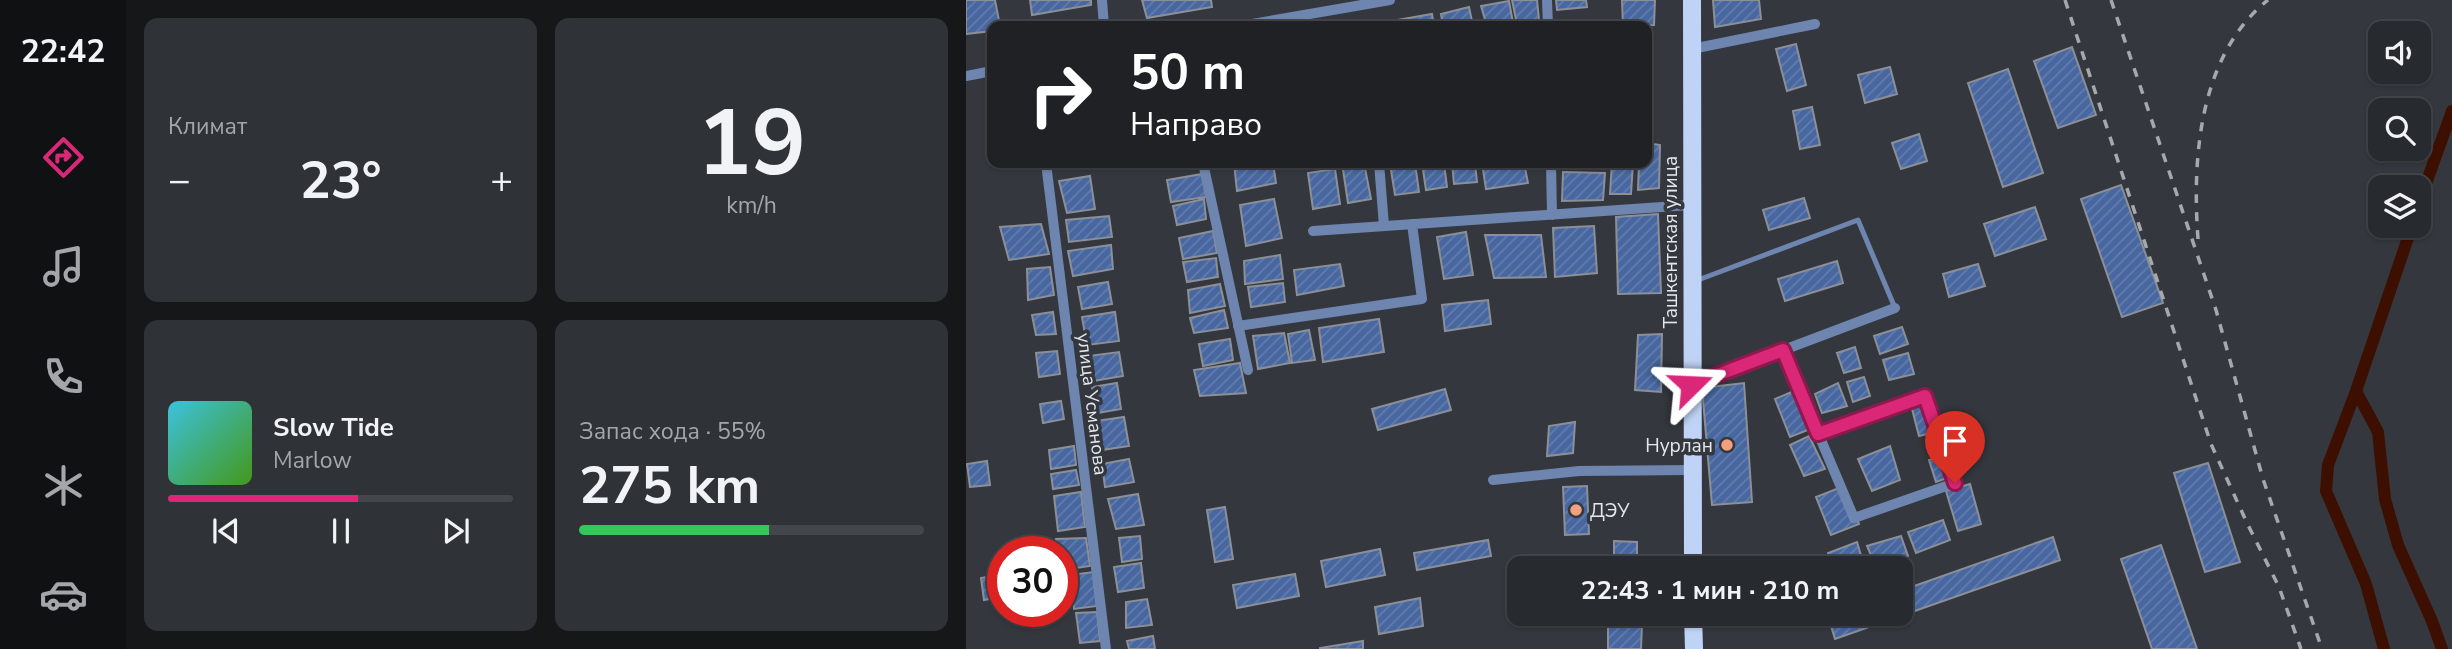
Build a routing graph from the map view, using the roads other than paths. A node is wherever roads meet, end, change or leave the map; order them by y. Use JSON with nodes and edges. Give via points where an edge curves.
{"nodes":[{"id":1,"x":1102,"y":0,"type":"edge"},
{"id":2,"x":1319,"y":0,"type":"edge"},
{"id":3,"x":1390,"y":0,"type":"edge"},
{"id":4,"x":1547,"y":0,"type":"edge"},
{"id":5,"x":1692,"y":0,"type":"edge"},
{"id":6,"x":1321,"y":12,"type":"junction"},
{"id":7,"x":1104,"y":21,"type":"edge"},
{"id":8,"x":1270,"y":21,"type":"edge"},
{"id":9,"x":1548,"y":21,"type":"edge"},
{"id":10,"x":1815,"y":24,"type":"dead end"},
{"id":11,"x":1692,"y":48,"type":"junction"},
{"id":12,"x":987,"y":72,"type":"edge"},
{"id":13,"x":966,"y":76,"type":"edge"},
{"id":14,"x":1047,"y":168,"type":"edge"},
{"id":15,"x":1204,"y":168,"type":"edge"},
{"id":16,"x":1379,"y":168,"type":"edge"},
{"id":17,"x":1552,"y":168,"type":"edge"},
{"id":18,"x":1691,"y":205,"type":"junction"},
{"id":19,"x":1552,"y":215,"type":"junction"},
{"id":20,"x":1412,"y":224,"type":"junction"},
{"id":21,"x":1384,"y":226,"type":"junction"},
{"id":22,"x":1313,"y":231,"type":"dead end"},
{"id":23,"x":1691,"y":282,"type":"junction"},
{"id":24,"x":1895,"y":308,"type":"joint"},
{"id":25,"x":1238,"y":326,"type":"junction"},
{"id":26,"x":1783,"y":350,"type":"junction"},
{"id":27,"x":1248,"y":370,"type":"dead end"},
{"id":28,"x":1691,"y":385,"type":"junction"},
{"id":29,"x":1818,"y":434,"type":"junction"},
{"id":30,"x":1691,"y":470,"type":"junction"},
{"id":31,"x":1493,"y":480,"type":"dead end"},
{"id":32,"x":1693,"y":556,"type":"edge"},
{"id":33,"x":1693,"y":626,"type":"edge"},
{"id":34,"x":1107,"y":649,"type":"edge"},
{"id":35,"x":1694,"y":649,"type":"edge"}],
"edges":[{"from":1,"to":7,"type":"street"},
{"from":2,"to":6,"type":"street"},
{"from":3,"to":6,"type":"street"},
{"from":4,"to":9,"type":"street"},
{"from":5,"to":11,"type":"main road","name":"Ташкентская улица"},
{"from":6,"to":8,"type":"street"},
{"from":10,"to":11,"type":"street"},
{"from":11,"to":18,"type":"main road","name":"Ташкентская улица"},
{"from":12,"to":13,"type":"street"},
{"from":14,"to":34,"type":"street","name":"улица Усманова"},
{"from":15,"to":25,"type":"street"},
{"from":16,"to":21,"type":"street"},
{"from":17,"to":19,"type":"street"},
{"from":18,"to":19,"type":"street"},
{"from":18,"to":23,"type":"main road","name":"Ташкентская улица"},
{"from":19,"to":20,"type":"street"},
{"from":20,"to":21,"type":"street"},
{"from":20,"to":25,"type":"street","via":[[1422,299]]},
{"from":21,"to":22,"type":"street"},
{"from":23,"to":24,"type":"lane","via":[[1858,220]]},
{"from":23,"to":28,"type":"main road","name":"Ташкентская улица"},
{"from":24,"to":26,"type":"street"},
{"from":25,"to":27,"type":"street"},
{"from":26,"to":28,"type":"street"},
{"from":26,"to":29,"type":"street"},
{"from":28,"to":30,"type":"main road","name":"Ташкентская улица"},
{"from":29,"to":29,"type":"street","via":[[1854,518],[1955,483],[1925,396]]},
{"from":30,"to":31,"type":"street","via":[[1579,471]]},
{"from":30,"to":32,"type":"main road","name":"Ташкентская улица"},
{"from":33,"to":35,"type":"main road"}]}
